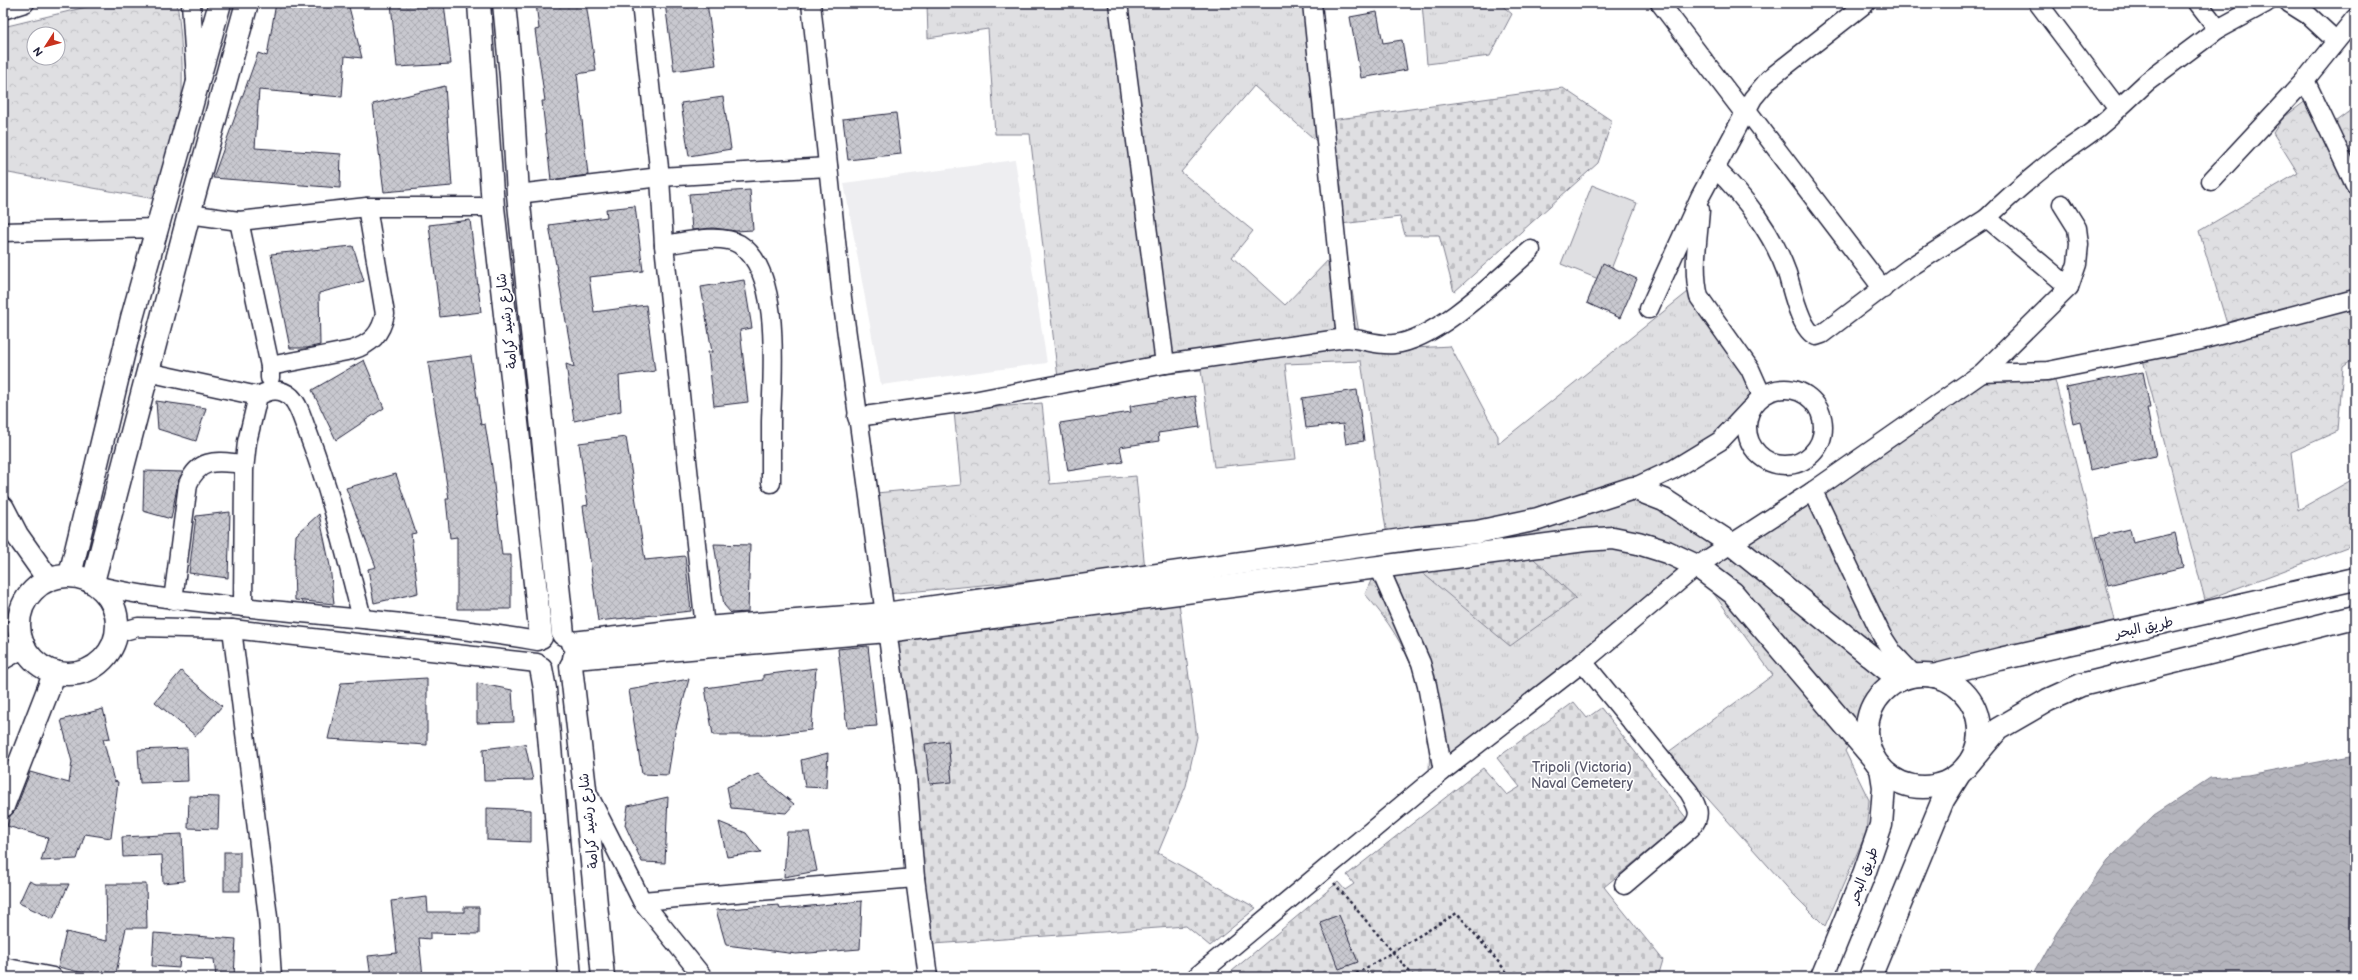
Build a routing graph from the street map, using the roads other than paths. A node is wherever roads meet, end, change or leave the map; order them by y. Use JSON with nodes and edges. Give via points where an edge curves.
{"nodes":[{"id":1,"x":25,"y":3,"type":"edge"},
{"id":2,"x":191,"y":3,"type":"edge"},
{"id":3,"x":220,"y":3,"type":"edge"},
{"id":4,"x":247,"y":3,"type":"edge"},
{"id":5,"x":479,"y":3,"type":"edge"},
{"id":6,"x":504,"y":3,"type":"edge"},
{"id":7,"x":641,"y":3,"type":"edge"},
{"id":8,"x":811,"y":3,"type":"edge"},
{"id":9,"x":1118,"y":3,"type":"edge"},
{"id":10,"x":1312,"y":3,"type":"edge"},
{"id":11,"x":1660,"y":3,"type":"edge"},
{"id":12,"x":1866,"y":3,"type":"edge"},
{"id":13,"x":2038,"y":3,"type":"edge"},
{"id":14,"x":2198,"y":3,"type":"edge"},
{"id":15,"x":2266,"y":3,"type":"edge"},
{"id":16,"x":2289,"y":3,"type":"edge"},
{"id":17,"x":3,"y":10,"type":"edge"},
{"id":18,"x":2355,"y":18,"type":"edge"},
{"id":19,"x":2218,"y":29,"type":"junction"},
{"id":20,"x":2335,"y":40,"type":"junction"},
{"id":21,"x":2305,"y":80,"type":"junction"},
{"id":22,"x":196,"y":91,"type":"junction"},
{"id":23,"x":2118,"y":109,"type":"junction"},
{"id":24,"x":1745,"y":111,"type":"junction"},
{"id":25,"x":828,"y":167,"type":"junction"},
{"id":26,"x":1716,"y":169,"type":"junction"},
{"id":27,"x":660,"y":177,"type":"junction"},
{"id":28,"x":2212,"y":180,"type":"dead end"},
{"id":29,"x":2355,"y":185,"type":"edge"},
{"id":30,"x":518,"y":194,"type":"junction"},
{"id":31,"x":1700,"y":197,"type":"junction"},
{"id":32,"x":2062,"y":204,"type":"dead end"},
{"id":33,"x":367,"y":207,"type":"junction"},
{"id":34,"x":493,"y":207,"type":"junction"},
{"id":35,"x":189,"y":214,"type":"junction"},
{"id":36,"x":1987,"y":218,"type":"junction"},
{"id":37,"x":239,"y":221,"type":"junction"},
{"id":38,"x":157,"y":228,"type":"junction"},
{"id":39,"x":3,"y":232,"type":"edge"},
{"id":40,"x":664,"y":245,"type":"junction"},
{"id":41,"x":1531,"y":250,"type":"dead end"},
{"id":42,"x":2069,"y":287,"type":"junction"},
{"id":43,"x":1883,"y":289,"type":"junction"},
{"id":44,"x":2355,"y":299,"type":"edge"},
{"id":45,"x":1649,"y":309,"type":"dead end"},
{"id":46,"x":1346,"y":338,"type":"junction"},
{"id":47,"x":1165,"y":364,"type":"junction"},
{"id":48,"x":270,"y":366,"type":"junction"},
{"id":49,"x":147,"y":372,"type":"junction"},
{"id":50,"x":1982,"y":373,"type":"junction"},
{"id":51,"x":264,"y":392,"type":"junction"},
{"id":52,"x":1757,"y":401,"type":"junction"},
{"id":53,"x":857,"y":417,"type":"junction"},
{"id":54,"x":1720,"y":441,"type":"junction"},
{"id":55,"x":1756,"y":453,"type":"junction"},
{"id":56,"x":244,"y":464,"type":"junction"},
{"id":57,"x":1674,"y":469,"type":"junction"},
{"id":58,"x":771,"y":483,"type":"dead end"},
{"id":59,"x":1633,"y":488,"type":"junction"},
{"id":60,"x":1813,"y":491,"type":"junction"},
{"id":61,"x":1664,"y":500,"type":"junction"},
{"id":62,"x":3,"y":508,"type":"edge"},
{"id":63,"x":1730,"y":543,"type":"junction"},
{"id":64,"x":1697,"y":566,"type":"junction"},
{"id":65,"x":1379,"y":567,"type":"junction"},
{"id":66,"x":70,"y":575,"type":"junction"},
{"id":67,"x":2355,"y":579,"type":"edge"},
{"id":68,"x":48,"y":580,"type":"junction"},
{"id":69,"x":96,"y":584,"type":"junction"},
{"id":70,"x":173,"y":600,"type":"junction"},
{"id":71,"x":243,"y":607,"type":"junction"},
{"id":72,"x":2355,"y":616,"type":"edge"},
{"id":73,"x":362,"y":618,"type":"junction"},
{"id":74,"x":886,"y":623,"type":"junction"},
{"id":75,"x":705,"y":628,"type":"junction"},
{"id":76,"x":232,"y":629,"type":"junction"},
{"id":77,"x":117,"y":633,"type":"junction"},
{"id":78,"x":540,"y":639,"type":"junction"},
{"id":79,"x":24,"y":646,"type":"junction"},
{"id":80,"x":570,"y":650,"type":"junction"},
{"id":81,"x":3,"y":658,"type":"edge"},
{"id":82,"x":1583,"y":662,"type":"junction"},
{"id":83,"x":539,"y":666,"type":"junction"},
{"id":84,"x":55,"y":672,"type":"junction"},
{"id":85,"x":1916,"y":677,"type":"junction"},
{"id":86,"x":1877,"y":763,"type":"junction"},
{"id":87,"x":1964,"y":769,"type":"junction"},
{"id":88,"x":1443,"y":771,"type":"junction"},
{"id":89,"x":585,"y":789,"type":"junction"},
{"id":90,"x":3,"y":806,"type":"edge"},
{"id":91,"x":915,"y":878,"type":"junction"},
{"id":92,"x":1624,"y":885,"type":"dead end"},
{"id":93,"x":642,"y":901,"type":"junction"},
{"id":94,"x":3,"y":967,"type":"edge"},
{"id":95,"x":53,"y":977,"type":"edge"},
{"id":96,"x":272,"y":977,"type":"edge"},
{"id":97,"x":570,"y":977,"type":"edge"},
{"id":98,"x":603,"y":977,"type":"edge"},
{"id":99,"x":703,"y":977,"type":"edge"},
{"id":100,"x":928,"y":977,"type":"edge"},
{"id":101,"x":1196,"y":977,"type":"edge"},
{"id":102,"x":1822,"y":977,"type":"edge"},
{"id":103,"x":1870,"y":977,"type":"edge"}],
"edges":[{"from":1,"to":17,"type":"street"},
{"from":2,"to":22,"type":"street"},
{"from":3,"to":22,"type":"main road"},
{"from":4,"to":35,"type":"main road"},
{"from":5,"to":34,"type":"main road","name":"شارع رشيد كرامة"},
{"from":6,"to":30,"type":"main road","name":"شارع رشيد كرامة"},
{"from":7,"to":27,"type":"street"},
{"from":8,"to":25,"type":"street"},
{"from":9,"to":47,"type":"street"},
{"from":10,"to":46,"type":"street"},
{"from":11,"to":24,"type":"street"},
{"from":12,"to":24,"type":"street","via":[[1769,79]]},
{"from":13,"to":23,"type":"street"},
{"from":14,"to":19,"type":"street"},
{"from":15,"to":19,"type":"street"},
{"from":16,"to":20,"type":"street","via":[[2308,15]]},
{"from":18,"to":20,"type":"street"},
{"from":19,"to":23,"type":"street","via":[[2147,82]]},
{"from":20,"to":21,"type":"street"},
{"from":21,"to":28,"type":"street"},
{"from":21,"to":29,"type":"street"},
{"from":22,"to":38,"type":"main road"},
{"from":23,"to":36,"type":"street","via":[[2101,126],[2020,187]]},
{"from":24,"to":26,"type":"street"},
{"from":24,"to":43,"type":"street"},
{"from":25,"to":27,"type":"street"},
{"from":25,"to":53,"type":"street"},
{"from":26,"to":31,"type":"street"},
{"from":26,"to":43,"type":"street","via":[[1734,186],[1770,236],[1785,268],[1796,303],[1808,330],[1813,335],[1822,334]]},
{"from":27,"to":30,"type":"street"},
{"from":27,"to":40,"type":"street"},
{"from":30,"to":80,"type":"main road","name":"شارع رشيد كرامة"},
{"from":31,"to":45,"type":"street"},
{"from":31,"to":52,"type":"street","via":[[1696,259],[1699,297],[1750,369]]},
{"from":32,"to":42,"type":"street","via":[[2077,228],[2079,244],[2077,264]]},
{"from":33,"to":34,"type":"street"},
{"from":33,"to":37,"type":"street"},
{"from":33,"to":48,"type":"street","via":[[385,314],[383,326],[371,342],[363,347]]},
{"from":34,"to":78,"type":"main road","name":"شارع رشيد كرامة"},
{"from":35,"to":37,"type":"street"},
{"from":35,"to":49,"type":"main road"},
{"from":36,"to":42,"type":"street"},
{"from":36,"to":43,"type":"street","via":[[1909,268]]},
{"from":37,"to":48,"type":"street"},
{"from":38,"to":39,"type":"street"},
{"from":38,"to":66,"type":"main road","via":[[132,318]]},
{"from":40,"to":58,"type":"street","via":[[723,239],[738,243],[749,252],[760,270],[773,324]]},
{"from":40,"to":75,"type":"street"},
{"from":41,"to":46,"type":"street","via":[[1462,308],[1422,336],[1396,344],[1378,344]]},
{"from":42,"to":50,"type":"street"},
{"from":44,"to":50,"type":"street","via":[[2197,341],[2048,371]]},
{"from":46,"to":47,"type":"street"},
{"from":47,"to":53,"type":"street","via":[[973,401]]},
{"from":48,"to":51,"type":"street"},
{"from":49,"to":51,"type":"street"},
{"from":49,"to":69,"type":"main road"},
{"from":50,"to":60,"type":"street"},
{"from":51,"to":56,"type":"street"},
{"from":51,"to":73,"type":"street","via":[[282,392],[291,398],[299,410],[326,484]]},
{"from":52,"to":54,"type":"street"},
{"from":52,"to":55,"type":"street","via":[[1747,420],[1747,435]]},
{"from":52,"to":55,"type":"street","via":[[1774,390],[1801,392],[1812,400],[1820,411],[1823,424],[1822,438],[1811,455],[1794,465],[1773,463]]},
{"from":53,"to":74,"type":"street"},
{"from":54,"to":55,"type":"street"},
{"from":54,"to":57,"type":"street"},
{"from":56,"to":70,"type":"street","via":[[211,462],[200,467],[191,477]]},
{"from":56,"to":71,"type":"street"},
{"from":57,"to":59,"type":"street"},
{"from":57,"to":61,"type":"street"},
{"from":59,"to":61,"type":"main road"},
{"from":59,"to":74,"type":"main road","via":[[1538,519],[1477,532],[1416,538]]},
{"from":60,"to":63,"type":"street"},
{"from":60,"to":85,"type":"street","via":[[1879,632]]},
{"from":61,"to":63,"type":"main road"},
{"from":62,"to":68,"type":"main road","via":[[17,535]]},
{"from":63,"to":64,"type":"street"},
{"from":63,"to":85,"type":"main road"},
{"from":64,"to":65,"type":"main road","via":[[1667,552],[1613,538]]},
{"from":64,"to":82,"type":"street"},
{"from":64,"to":86,"type":"main road","via":[[1733,593]]},
{"from":65,"to":74,"type":"main road"},
{"from":65,"to":88,"type":"street","via":[[1421,663]]},
{"from":66,"to":68,"type":"main road"},
{"from":66,"to":69,"type":"main road"},
{"from":67,"to":85,"type":"main road","name":"طريق البحر"},
{"from":68,"to":79,"type":"main road","via":[[35,588],[25,601],[20,615],[19,631]]},
{"from":69,"to":70,"type":"street"},
{"from":69,"to":77,"type":"main road","via":[[110,599],[117,616]]},
{"from":70,"to":71,"type":"street"},
{"from":71,"to":73,"type":"street"},
{"from":72,"to":87,"type":"main road","via":[[2081,685],[2048,700],[1998,729]]},
{"from":73,"to":78,"type":"street"},
{"from":74,"to":75,"type":"main road"},
{"from":74,"to":80,"type":"main road"},
{"from":74,"to":91,"type":"street","via":[[907,777]]},
{"from":75,"to":80,"type":"main road"},
{"from":76,"to":77,"type":"street","via":[[138,627]]},
{"from":76,"to":83,"type":"street"},
{"from":76,"to":96,"type":"street","via":[[268,917]]},
{"from":77,"to":84,"type":"main road","via":[[112,649],[102,662],[72,674]]},
{"from":78,"to":80,"type":"main road","via":[[548,633]]},
{"from":78,"to":83,"type":"main road","via":[[535,648]]},
{"from":79,"to":81,"type":"main road"},
{"from":79,"to":84,"type":"main road","via":[[32,658]]},
{"from":80,"to":83,"type":"main road","via":[[556,673],[548,672]]},
{"from":80,"to":89,"type":"main road","name":"شارع رشيد كرامة"},
{"from":82,"to":88,"type":"street"},
{"from":82,"to":92,"type":"street","via":[[1689,792],[1699,813],[1697,822],[1691,828]]},
{"from":83,"to":97,"type":"main road","via":[[546,689]]},
{"from":84,"to":90,"type":"main road"},
{"from":85,"to":86,"type":"main road","via":[[1887,688],[1877,699],[1870,713],[1868,743]]},
{"from":85,"to":87,"type":"main road","via":[[1950,682],[1964,694],[1974,709],[1979,727],[1978,739]]},
{"from":86,"to":87,"type":"main road","via":[[1894,779],[1910,786],[1926,788],[1943,784]]},
{"from":86,"to":102,"type":"main road","name":"طريق البحر","via":[[1884,786],[1881,825]]},
{"from":87,"to":103,"type":"main road","via":[[1943,800]]},
{"from":88,"to":101,"type":"street"},
{"from":89,"to":93,"type":"street"},
{"from":89,"to":98,"type":"main road","name":"شارع رشيد كرامة"},
{"from":91,"to":93,"type":"street"},
{"from":91,"to":100,"type":"street"},
{"from":93,"to":99,"type":"street"},
{"from":94,"to":95,"type":"street"}]}
